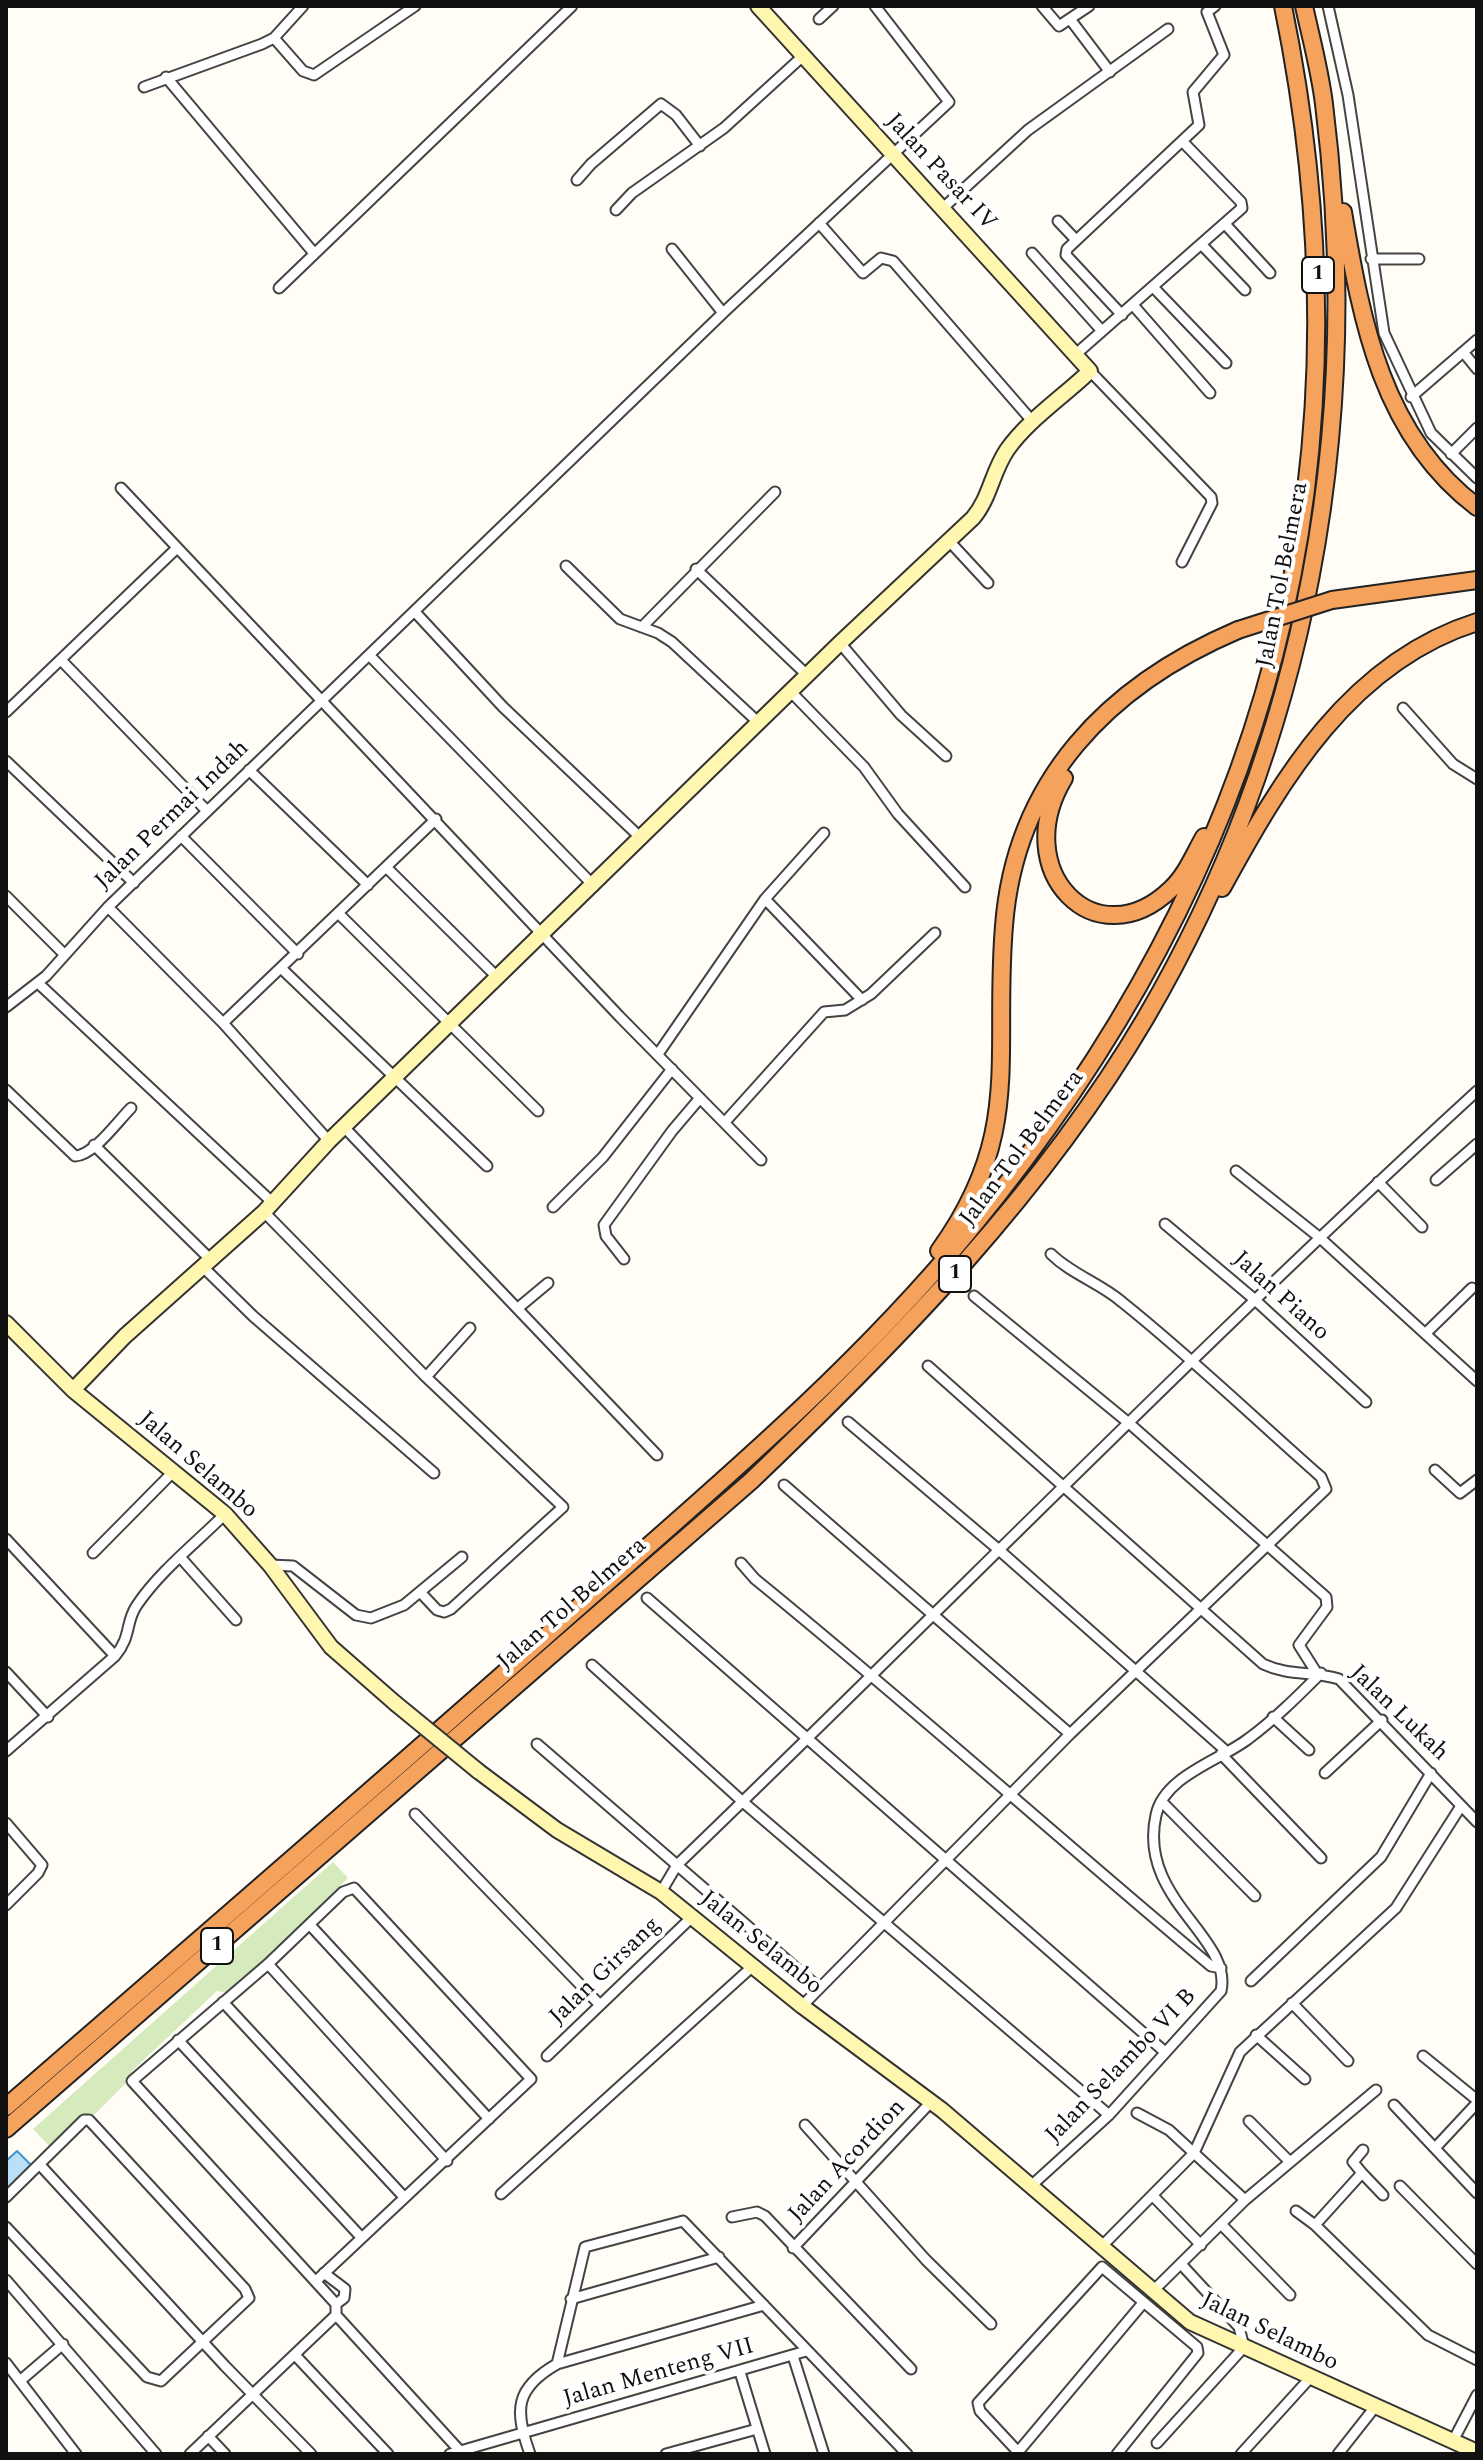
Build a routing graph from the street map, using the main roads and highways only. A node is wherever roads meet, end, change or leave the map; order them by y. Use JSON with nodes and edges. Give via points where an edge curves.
{"nodes":[{"id":1,"x":1283,"y":6,"type":"edge"},
{"id":2,"x":1304,"y":6,"type":"edge"},
{"id":3,"x":1324,"y":100,"type":"junction"},
{"id":4,"x":1477,"y":507,"type":"edge"},
{"id":5,"x":1477,"y":580,"type":"edge"},
{"id":6,"x":1477,"y":588,"type":"edge"},
{"id":7,"x":1333,"y":605,"type":"junction"},
{"id":8,"x":1477,"y":622,"type":"edge"},
{"id":9,"x":1240,"y":635,"type":"junction"},
{"id":10,"x":1241,"y":767,"type":"junction"},
{"id":11,"x":1162,"y":985,"type":"junction"},
{"id":12,"x":899,"y":1308,"type":"junction"},
{"id":13,"x":6,"y":2107,"type":"edge"},
{"id":14,"x":6,"y":2129,"type":"edge"}],
"edges":[{"from":1,"to":10,"type":"highway","name":"Jalan Tol Belmera","number":"1","via":[[1313,183],[1318,374],[1299,545],[1281,635]]},
{"from":2,"to":3,"type":"highway","name":"Jalan Tol Belmera","number":"1"},
{"from":3,"to":4,"type":"highway","via":[[1354,278],[1377,367],[1415,443]]},
{"from":3,"to":11,"type":"highway","name":"Jalan Tol Belmera","number":"1","via":[[1338,311],[1332,443],[1319,545],[1284,698],[1252,790],[1216,878]]},
{"from":5,"to":7,"type":"highway"},
{"from":6,"to":7,"type":"highway"},
{"from":7,"to":9,"type":"highway"},
{"from":8,"to":11,"type":"highway","via":[[1389,667],[1326,723],[1257,825],[1192,943]]},
{"from":9,"to":10,"type":"highway","via":[[1153,684],[1073,762],[1050,805],[1045,827],[1053,877],[1080,905],[1112,915],[1152,904],[1186,871]]},
{"from":9,"to":12,"type":"highway","via":[[1184,656],[1113,704],[1075,743],[1039,800],[1020,844],[1004,925],[1003,1081],[991,1153],[967,1210]]},
{"from":10,"to":12,"type":"highway","name":"Jalan Tol Belmera","number":"1","via":[[1204,861],[1162,944],[1087,1071],[965,1236]]},
{"from":11,"to":14,"type":"highway","name":"Jalan Tol Belmera","number":"1","via":[[1101,1085],[978,1248],[845,1391],[715,1512]]},
{"from":12,"to":13,"type":"highway","name":"Jalan Tol Belmera","number":"1","via":[[746,1459]]}]}
